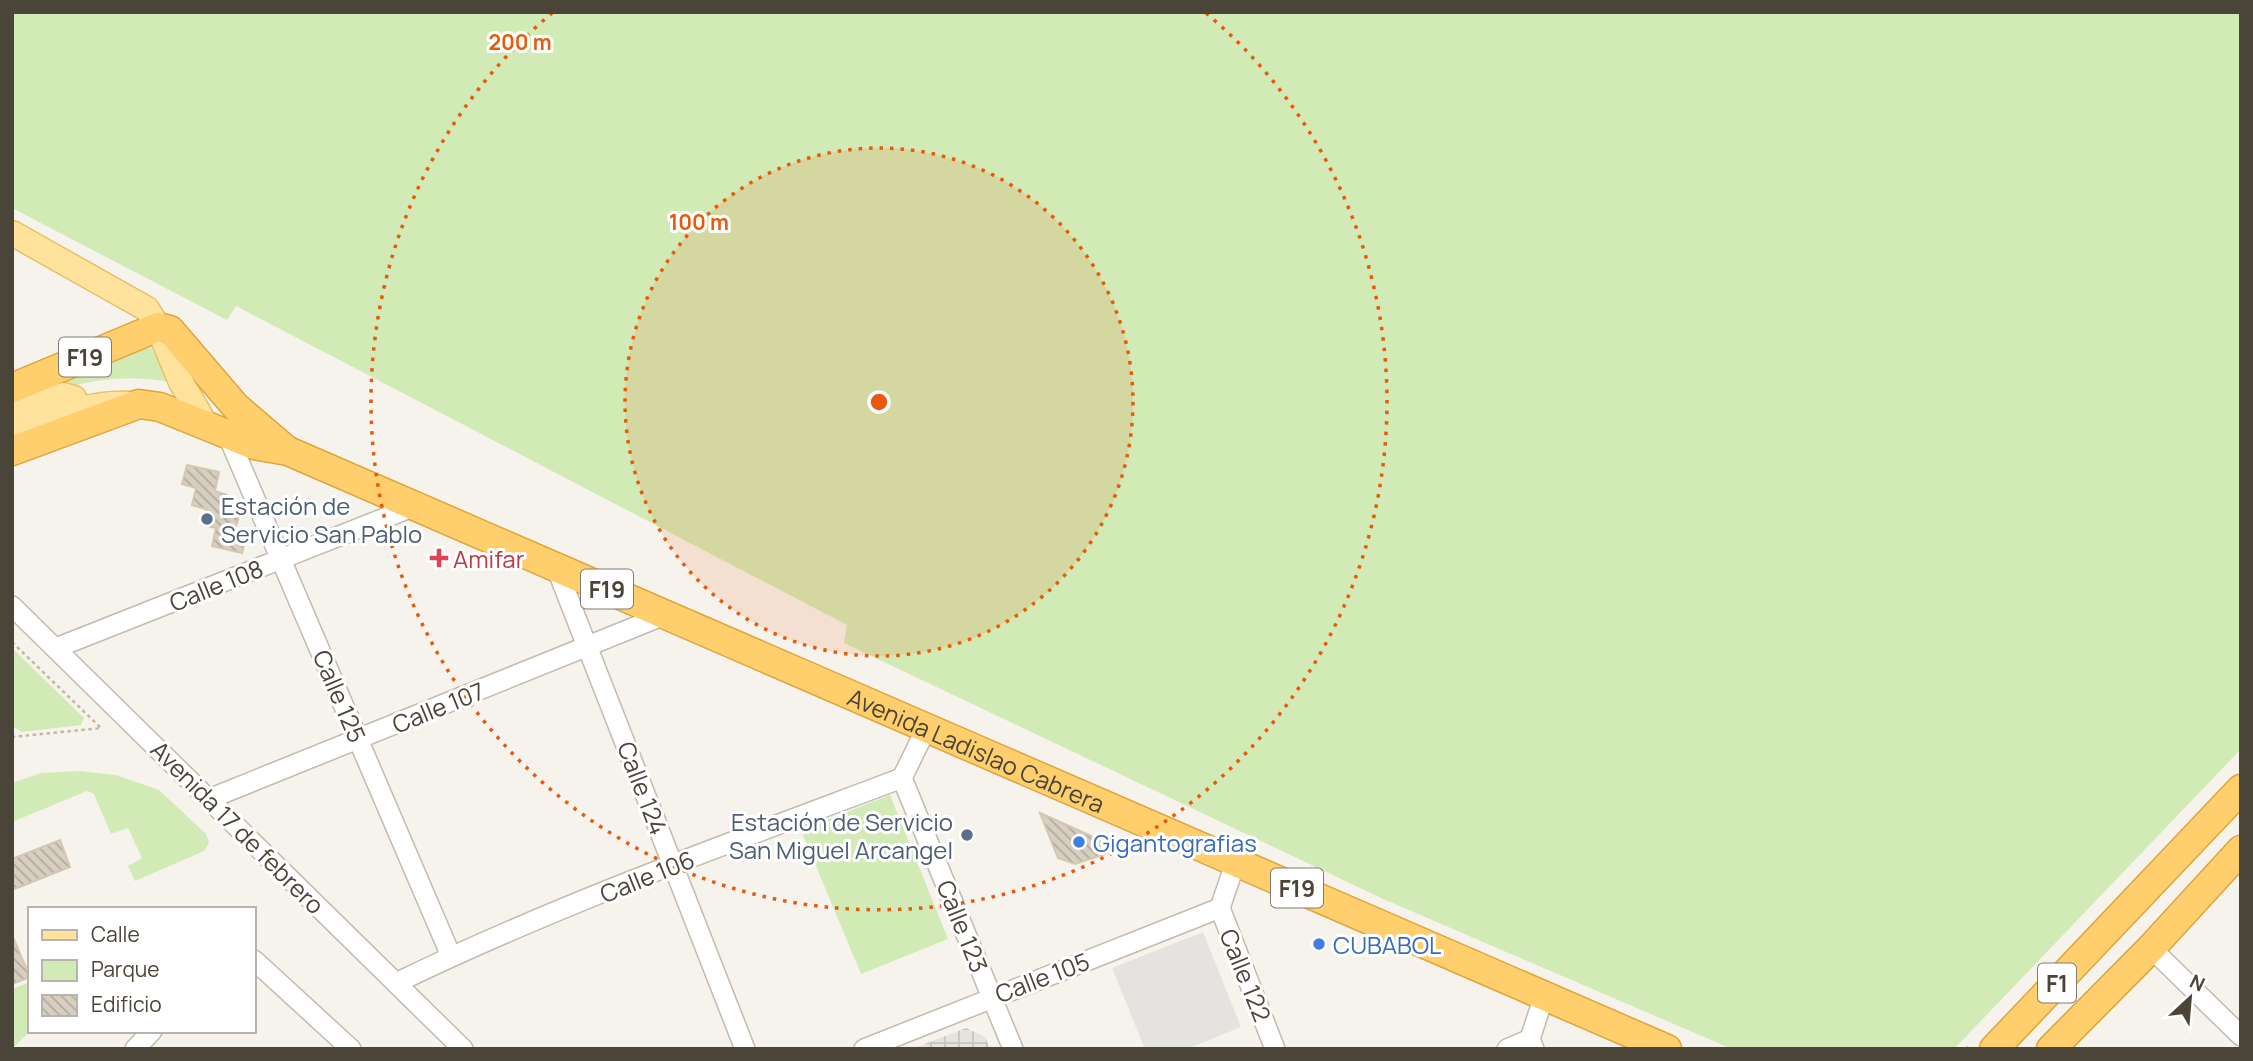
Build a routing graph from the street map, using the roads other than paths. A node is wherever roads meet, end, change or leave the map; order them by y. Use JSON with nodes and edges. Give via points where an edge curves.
{"nodes":[{"id":1,"x":12,"y":233,"type":"edge"},
{"id":2,"x":158,"y":327,"type":"junction"},
{"id":3,"x":12,"y":388,"type":"edge"},
{"id":4,"x":69,"y":402,"type":"junction"},
{"id":5,"x":139,"y":404,"type":"junction"},
{"id":6,"x":12,"y":415,"type":"edge"},
{"id":7,"x":217,"y":431,"type":"junction"},
{"id":8,"x":12,"y":435,"type":"edge"},
{"id":9,"x":288,"y":451,"type":"junction"},
{"id":10,"x":12,"y":452,"type":"edge"},
{"id":11,"x":415,"y":506,"type":"junction"},
{"id":12,"x":282,"y":558,"type":"junction"},
{"id":13,"x":556,"y":567,"type":"junction"},
{"id":14,"x":12,"y":606,"type":"edge"},
{"id":15,"x":667,"y":614,"type":"junction"},
{"id":16,"x":587,"y":646,"type":"junction"},
{"id":17,"x":56,"y":648,"type":"junction"},
{"id":18,"x":927,"y":727,"type":"junction"},
{"id":19,"x":359,"y":739,"type":"junction"},
{"id":20,"x":902,"y":778,"type":"junction"},
{"id":21,"x":2241,"y":789,"type":"edge"},
{"id":22,"x":209,"y":799,"type":"junction"},
{"id":23,"x":2241,"y":850,"type":"edge"},
{"id":24,"x":1236,"y":861,"type":"junction"},
{"id":25,"x":673,"y":864,"type":"junction"},
{"id":26,"x":1220,"y":908,"type":"junction"},
{"id":27,"x":2151,"y":948,"type":"junction"},
{"id":28,"x":451,"y":956,"type":"junction"},
{"id":29,"x":256,"y":962,"type":"edge"},
{"id":30,"x":396,"y":983,"type":"junction"},
{"id":31,"x":992,"y":996,"type":"junction"},
{"id":32,"x":1544,"y":996,"type":"junction"},
{"id":33,"x":150,"y":1033,"type":"edge"},
{"id":34,"x":2241,"y":1036,"type":"edge"},
{"id":35,"x":1532,"y":1044,"type":"edge"},
{"id":36,"x":1976,"y":1048,"type":"edge"},
{"id":37,"x":135,"y":1049,"type":"edge"},
{"id":38,"x":351,"y":1049,"type":"edge"},
{"id":39,"x":463,"y":1049,"type":"edge"},
{"id":40,"x":745,"y":1049,"type":"edge"},
{"id":41,"x":864,"y":1049,"type":"edge"},
{"id":42,"x":1013,"y":1049,"type":"edge"},
{"id":43,"x":1275,"y":1049,"type":"edge"},
{"id":44,"x":1507,"y":1049,"type":"edge"},
{"id":45,"x":1667,"y":1049,"type":"edge"},
{"id":46,"x":2051,"y":1049,"type":"edge"}],
"edges":[{"from":1,"to":2,"type":"main road","via":[[131,298],[147,309]]},
{"from":2,"to":3,"type":"highway","number":"F19"},
{"from":2,"to":7,"type":"main road","via":[[169,358]]},
{"from":2,"to":9,"type":"highway","name":"Avenida Ladislao Cabrera","number":"F19","via":[[170,330],[228,399]]},
{"from":4,"to":5,"type":"main road","name":"Avenida Ladislao Cabrera","number":"F19"},
{"from":4,"to":6,"type":"main road","name":"Avenida Ladislao Cabrera","number":"F19"},
{"from":4,"to":8,"type":"main road","name":"Avenida Ladislao Cabrera","number":"F19"},
{"from":5,"to":7,"type":"highway","name":"Avenida Ladislao Cabrera","number":"F19","via":[[160,407]]},
{"from":5,"to":10,"type":"highway","number":"F19"},
{"from":7,"to":9,"type":"highway","name":"Avenida Ladislao Cabrera","number":"F19"},
{"from":7,"to":12,"type":"street","name":"Calle 125"},
{"from":9,"to":11,"type":"highway","name":"Avenida Ladislao Cabrera","number":"F19"},
{"from":11,"to":12,"type":"street","name":"Calle 108"},
{"from":11,"to":13,"type":"highway","name":"Avenida Ladislao Cabrera","number":"F19"},
{"from":12,"to":17,"type":"street","name":"Calle 108"},
{"from":12,"to":19,"type":"street","name":"Calle 125"},
{"from":13,"to":15,"type":"highway","name":"Avenida Ladislao Cabrera","number":"F19"},
{"from":13,"to":16,"type":"street","name":"Calle 124"},
{"from":14,"to":17,"type":"street","name":"Avenida 17 de febrero"},
{"from":15,"to":16,"type":"street","name":"Calle 107"},
{"from":15,"to":18,"type":"highway","name":"Avenida Ladislao Cabrera","number":"F19"},
{"from":16,"to":19,"type":"street","name":"Calle 107"},
{"from":16,"to":25,"type":"street","name":"Calle 124"},
{"from":17,"to":22,"type":"street","name":"Avenida 17 de febrero"},
{"from":18,"to":20,"type":"street"},
{"from":18,"to":24,"type":"highway","name":"Avenida Ladislao Cabrera","number":"F19"},
{"from":19,"to":22,"type":"street","name":"Calle 107"},
{"from":19,"to":28,"type":"street","name":"Calle 125"},
{"from":20,"to":25,"type":"street","name":"Calle 106"},
{"from":20,"to":31,"type":"street","name":"Calle 123"},
{"from":21,"to":36,"type":"highway","number":"F1"},
{"from":22,"to":30,"type":"street","name":"Avenida 17 de febrero"},
{"from":23,"to":27,"type":"highway","number":"F1"},
{"from":24,"to":26,"type":"street","name":"Calle 122"},
{"from":24,"to":32,"type":"highway","name":"Avenida Ladislao Cabrera","number":"F19"},
{"from":25,"to":28,"type":"street","name":"Calle 106"},
{"from":25,"to":40,"type":"street","name":"Calle 124"},
{"from":26,"to":31,"type":"street","name":"Calle 105"},
{"from":26,"to":43,"type":"street","name":"Calle 122"},
{"from":27,"to":34,"type":"street"},
{"from":27,"to":46,"type":"highway","number":"F1"},
{"from":28,"to":30,"type":"street","name":"Calle 106"},
{"from":29,"to":38,"type":"street"},
{"from":30,"to":39,"type":"street","name":"Avenida 17 de febrero"},
{"from":31,"to":41,"type":"street","name":"Calle 105"},
{"from":31,"to":42,"type":"street","name":"Calle 123"},
{"from":32,"to":35,"type":"street"},
{"from":32,"to":45,"type":"highway","name":"Avenida Ladislao Cabrera","number":"F19"},
{"from":33,"to":37,"type":"street"},
{"from":35,"to":44,"type":"street"}]}
